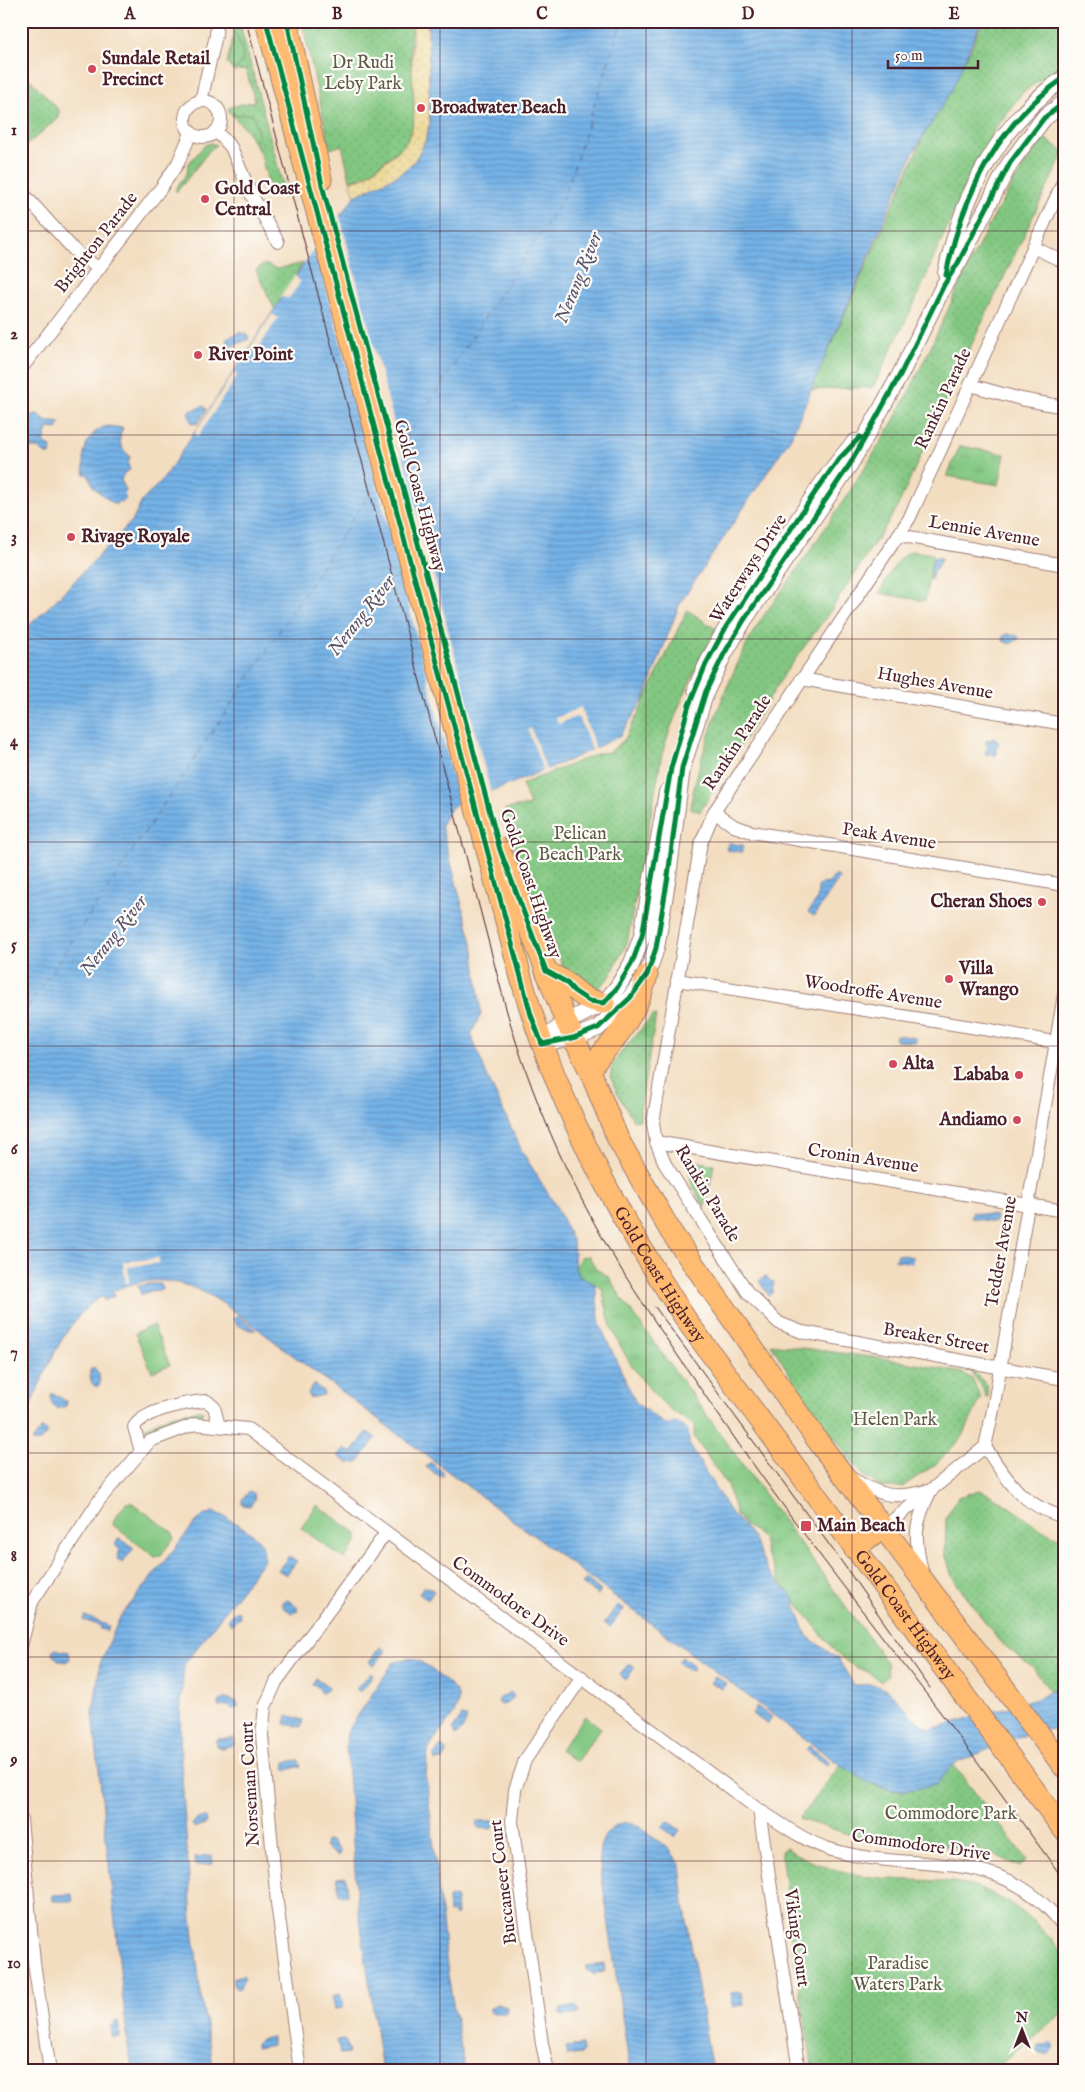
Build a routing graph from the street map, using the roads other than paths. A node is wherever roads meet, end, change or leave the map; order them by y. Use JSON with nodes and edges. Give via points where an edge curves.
{"nodes":[{"id":1,"x":217,"y":21,"type":"edge"},
{"id":2,"x":266,"y":21,"type":"edge"},
{"id":3,"x":287,"y":21,"type":"edge"},
{"id":4,"x":1063,"y":79,"type":"edge"},
{"id":5,"x":201,"y":101,"type":"junction"},
{"id":6,"x":1064,"y":103,"type":"edge"},
{"id":7,"x":216,"y":131,"type":"junction"},
{"id":8,"x":191,"y":133,"type":"junction"},
{"id":9,"x":1064,"y":180,"type":"edge"},
{"id":10,"x":316,"y":187,"type":"junction"},
{"id":11,"x":21,"y":191,"type":"edge"},
{"id":12,"x":278,"y":242,"type":"dead end"},
{"id":13,"x":1033,"y":248,"type":"junction"},
{"id":14,"x":1064,"y":262,"type":"edge"},
{"id":15,"x":99,"y":269,"type":"junction"},
{"id":16,"x":944,"y":285,"type":"junction"},
{"id":17,"x":21,"y":369,"type":"edge"},
{"id":18,"x":970,"y":385,"type":"junction"},
{"id":19,"x":1064,"y":407,"type":"edge"},
{"id":20,"x":874,"y":422,"type":"junction"},
{"id":21,"x":898,"y":535,"type":"junction"},
{"id":22,"x":1064,"y":565,"type":"edge"},
{"id":23,"x":801,"y":679,"type":"junction"},
{"id":24,"x":1064,"y":724,"type":"edge"},
{"id":25,"x":714,"y":812,"type":"junction"},
{"id":26,"x":485,"y":816,"type":"junction"},
{"id":27,"x":1064,"y":885,"type":"edge"},
{"id":28,"x":546,"y":971,"type":"junction"},
{"id":29,"x":647,"y":975,"type":"junction"},
{"id":30,"x":677,"y":980,"type":"junction"},
{"id":31,"x":1064,"y":995,"type":"edge"},
{"id":32,"x":604,"y":1002,"type":"junction"},
{"id":33,"x":570,"y":1030,"type":"junction"},
{"id":34,"x":542,"y":1043,"type":"junction"},
{"id":35,"x":1060,"y":1043,"type":"edge"},
{"id":36,"x":590,"y":1071,"type":"junction"},
{"id":37,"x":656,"y":1142,"type":"junction"},
{"id":38,"x":1028,"y":1205,"type":"junction"},
{"id":39,"x":1064,"y":1211,"type":"edge"},
{"id":40,"x":802,"y":1332,"type":"joint"},
{"id":41,"x":999,"y":1368,"type":"junction"},
{"id":42,"x":1064,"y":1379,"type":"edge"},
{"id":43,"x":220,"y":1426,"type":"junction"},
{"id":44,"x":985,"y":1447,"type":"junction"},
{"id":45,"x":141,"y":1451,"type":"junction"},
{"id":46,"x":841,"y":1472,"type":"junction"},
{"id":47,"x":931,"y":1490,"type":"junction"},
{"id":48,"x":1064,"y":1517,"type":"edge"},
{"id":49,"x":883,"y":1528,"type":"junction"},
{"id":50,"x":386,"y":1533,"type":"junction"},
{"id":51,"x":854,"y":1550,"type":"junction"},
{"id":52,"x":924,"y":1581,"type":"junction"},
{"id":53,"x":21,"y":1646,"type":"edge"},
{"id":54,"x":582,"y":1677,"type":"junction"},
{"id":55,"x":1058,"y":1759,"type":"edge"},
{"id":56,"x":759,"y":1810,"type":"junction"},
{"id":57,"x":21,"y":1819,"type":"edge"},
{"id":58,"x":1064,"y":1830,"type":"edge"},
{"id":59,"x":1064,"y":1927,"type":"edge"},
{"id":60,"x":50,"y":2071,"type":"edge"},
{"id":61,"x":300,"y":2071,"type":"edge"},
{"id":62,"x":548,"y":2071,"type":"edge"},
{"id":63,"x":799,"y":2071,"type":"edge"}],
"edges":[{"from":1,"to":5,"type":"street"},
{"from":2,"to":10,"type":"highway","name":"Gold Coast Highway"},
{"from":3,"to":10,"type":"highway","name":"Gold Coast Highway"},
{"from":4,"to":16,"type":"street","name":"Waterways Drive","via":[[1024,110],[989,158],[953,244]]},
{"from":5,"to":7,"type":"street","via":[[212,103],[219,111],[221,121]]},
{"from":5,"to":8,"type":"street","via":[[192,104],[186,112],[186,126]]},
{"from":6,"to":16,"type":"street","name":"Waterways Drive","via":[[1044,118],[1010,163]]},
{"from":7,"to":8,"type":"street","via":[[207,137]]},
{"from":7,"to":12,"type":"street","via":[[231,147],[250,192]]},
{"from":8,"to":15,"type":"street","name":"Brighton Parade","via":[[178,163]]},
{"from":9,"to":13,"type":"street","name":"Rankin Parade"},
{"from":10,"to":26,"type":"highway","name":"Gold Coast Highway"},
{"from":11,"to":15,"type":"street","via":[[74,250]]},
{"from":13,"to":14,"type":"street"},
{"from":13,"to":18,"type":"street","name":"Rankin Parade"},
{"from":15,"to":17,"type":"street","name":"Brighton Parade"},
{"from":16,"to":20,"type":"street","name":"Waterways Drive"},
{"from":18,"to":19,"type":"street","via":[[1021,400]]},
{"from":18,"to":21,"type":"street","name":"Rankin Parade","via":[[909,519]]},
{"from":20,"to":29,"type":"street","name":"Waterways Drive","via":[[850,464],[744,620],[706,691],[682,768],[656,948]]},
{"from":20,"to":32,"type":"street","name":"Waterways Drive","via":[[840,458],[816,491],[726,627],[706,664],[689,705],[671,768],[642,936],[632,964]]},
{"from":21,"to":22,"type":"street","name":"Lennie Avenue"},
{"from":21,"to":23,"type":"street","name":"Rankin Parade"},
{"from":23,"to":24,"type":"street","name":"Hughes Avenue"},
{"from":23,"to":25,"type":"street","name":"Rankin Parade"},
{"from":25,"to":27,"type":"street","name":"Peak Avenue","via":[[747,831]]},
{"from":25,"to":30,"type":"street","name":"Rankin Parade","via":[[701,843]]},
{"from":26,"to":28,"type":"highway","name":"Gold Coast Highway"},
{"from":26,"to":34,"type":"highway","name":"Gold Coast Highway","via":[[522,981]]},
{"from":28,"to":32,"type":"highway","via":[[589,1000]]},
{"from":28,"to":33,"type":"highway","name":"Gold Coast Highway"},
{"from":29,"to":33,"type":"street","name":"Waterways Drive","via":[[630,998],[598,1028]]},
{"from":29,"to":36,"type":"highway","via":[[633,1013],[595,1059]]},
{"from":30,"to":35,"type":"street","name":"Woodroffe Avenue"},
{"from":30,"to":37,"type":"street","name":"Rankin Parade","via":[[653,1123]]},
{"from":31,"to":35,"type":"street","name":"Tedder Avenue"},
{"from":32,"to":33,"type":"street","name":"Waterways Drive"},
{"from":33,"to":34,"type":"street"},
{"from":33,"to":36,"type":"highway","name":"Gold Coast Highway"},
{"from":34,"to":51,"type":"highway","name":"Gold Coast Highway","via":[[587,1150],[661,1282]]},
{"from":35,"to":38,"type":"street","name":"Tedder Avenue"},
{"from":36,"to":46,"type":"highway","name":"Gold Coast Highway","via":[[624,1152],[672,1232]]},
{"from":37,"to":38,"type":"street","name":"Cronin Avenue"},
{"from":37,"to":40,"type":"street","name":"Rankin Parade","via":[[666,1164],[748,1293],[779,1323]]},
{"from":38,"to":39,"type":"street","name":"Cronin Avenue"},
{"from":38,"to":41,"type":"street","name":"Tedder Avenue"},
{"from":40,"to":41,"type":"street","name":"Breaker Street"},
{"from":41,"to":42,"type":"street","name":"Breaker Street"},
{"from":41,"to":44,"type":"street","name":"Tedder Avenue"},
{"from":43,"to":45,"type":"street","name":"Commodore Drive","via":[[195,1424],[150,1441]]},
{"from":43,"to":45,"type":"street","via":[[214,1407],[207,1401],[191,1402],[144,1416],[134,1427]]},
{"from":43,"to":50,"type":"street","name":"Commodore Drive","via":[[248,1429]]},
{"from":44,"to":47,"type":"street"},
{"from":44,"to":48,"type":"street","via":[[1023,1497]]},
{"from":45,"to":53,"type":"street","name":"Commodore Drive","via":[[100,1498],[32,1602]]},
{"from":46,"to":47,"type":"street","via":[[889,1495],[905,1496]]},
{"from":46,"to":49,"type":"highway","name":"Gold Coast Highway"},
{"from":47,"to":49,"type":"street"},
{"from":47,"to":52,"type":"street","via":[[916,1530]]},
{"from":49,"to":51,"type":"main road"},
{"from":49,"to":52,"type":"highway","name":"Gold Coast Highway"},
{"from":50,"to":54,"type":"street","name":"Commodore Drive"},
{"from":50,"to":61,"type":"street","name":"Norseman Court","via":[[276,1682],[265,1707],[262,1735],[277,1903]]},
{"from":51,"to":58,"type":"highway","name":"Gold Coast Highway"},
{"from":52,"to":55,"type":"highway","name":"Gold Coast Highway"},
{"from":54,"to":56,"type":"street","name":"Commodore Drive"},
{"from":54,"to":62,"type":"street","name":"Buccaneer Court","via":[[525,1760],[515,1790],[512,1821]]},
{"from":56,"to":59,"type":"street","name":"Commodore Drive","via":[[828,1848],[886,1861],[948,1864],[992,1873],[1029,1892]]},
{"from":56,"to":63,"type":"street","name":"Viking Court"},
{"from":57,"to":60,"type":"street","via":[[34,1963]]}]}
